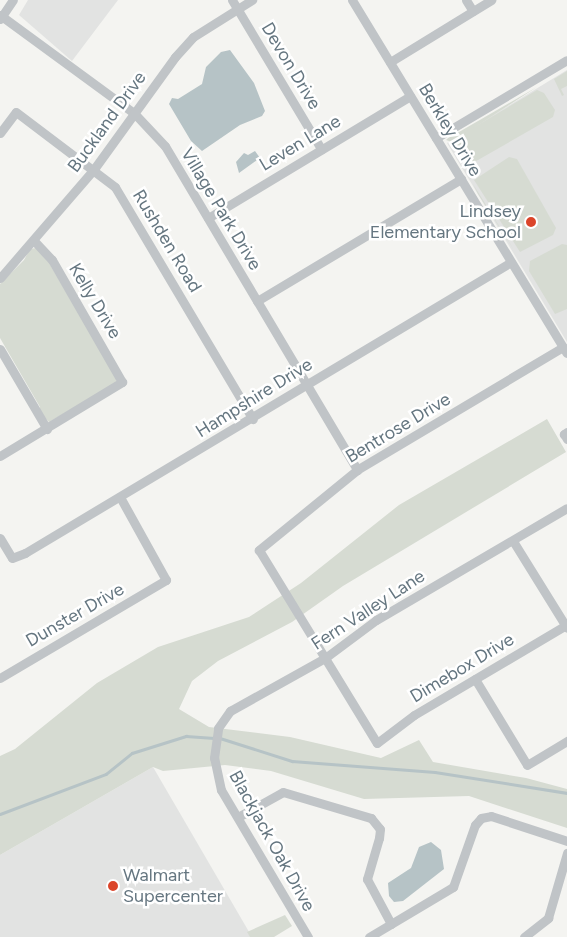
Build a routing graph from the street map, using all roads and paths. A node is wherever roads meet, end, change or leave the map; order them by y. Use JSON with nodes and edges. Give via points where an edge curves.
{"nodes":[{"id":1,"x":13,"y":0,"type":"edge"},
{"id":2,"x":232,"y":0,"type":"edge"},
{"id":3,"x":252,"y":0,"type":"edge"},
{"id":4,"x":352,"y":0,"type":"edge"},
{"id":5,"x":466,"y":0,"type":"edge"},
{"id":6,"x":491,"y":0,"type":"edge"},
{"id":7,"x":238,"y":9,"type":"junction"},
{"id":8,"x":473,"y":11,"type":"junction"},
{"id":9,"x":1,"y":17,"type":"edge"},
{"id":10,"x":567,"y":60,"type":"edge"},
{"id":11,"x":390,"y":62,"type":"junction"},
{"id":12,"x":410,"y":96,"type":"junction"},
{"id":13,"x":134,"y":113,"type":"junction"},
{"id":14,"x":0,"y":133,"type":"edge"},
{"id":15,"x":436,"y":138,"type":"junction"},
{"id":16,"x":321,"y":149,"type":"junction"},
{"id":17,"x":94,"y":169,"type":"junction"},
{"id":18,"x":461,"y":179,"type":"junction"},
{"id":19,"x":208,"y":218,"type":"junction"},
{"id":20,"x":34,"y":242,"type":"junction"},
{"id":21,"x":512,"y":262,"type":"junction"},
{"id":22,"x":0,"y":278,"type":"edge"},
{"id":23,"x":257,"y":301,"type":"junction"},
{"id":24,"x":0,"y":349,"type":"edge"},
{"id":25,"x":565,"y":350,"type":"edge"},
{"id":26,"x":306,"y":384,"type":"junction"},
{"id":27,"x":253,"y":419,"type":"junction"},
{"id":28,"x":48,"y":429,"type":"junction"},
{"id":29,"x":0,"y":456,"type":"edge"},
{"id":30,"x":357,"y":470,"type":"junction"},
{"id":31,"x":120,"y":497,"type":"junction"},
{"id":32,"x":567,"y":508,"type":"edge"},
{"id":33,"x":0,"y":538,"type":"edge"},
{"id":34,"x":513,"y":541,"type":"junction"},
{"id":35,"x":566,"y":626,"type":"edge"},
{"id":36,"x":325,"y":658,"type":"junction"},
{"id":37,"x":0,"y":678,"type":"edge"},
{"id":38,"x":474,"y":679,"type":"junction"},
{"id":39,"x":567,"y":741,"type":"edge"},
{"id":40,"x":214,"y":758,"type":"joint"},
{"id":41,"x":238,"y":817,"type":"junction"},
{"id":42,"x":567,"y":840,"type":"edge"},
{"id":43,"x":567,"y":853,"type":"edge"},
{"id":44,"x":391,"y":924,"type":"junction"},
{"id":45,"x":308,"y":937,"type":"edge"},
{"id":46,"x":369,"y":937,"type":"edge"},
{"id":47,"x":524,"y":937,"type":"edge"}],
"edges":[{"from":1,"to":9,"type":"street"},
{"from":2,"to":7,"type":"street","name":"Devon Drive"},
{"from":3,"to":7,"type":"street","name":"Buckland Drive"},
{"from":4,"to":11,"type":"street","name":"Berkley Drive"},
{"from":5,"to":8,"type":"street"},
{"from":6,"to":8,"type":"street"},
{"from":7,"to":13,"type":"street","name":"Buckland Drive","via":[[193,37]]},
{"from":7,"to":16,"type":"street","name":"Devon Drive"},
{"from":8,"to":11,"type":"street"},
{"from":9,"to":13,"type":"street","name":"Village Park Drive"},
{"from":10,"to":15,"type":"street"},
{"from":11,"to":12,"type":"street","name":"Berkley Drive"},
{"from":12,"to":15,"type":"street","name":"Berkley Drive"},
{"from":12,"to":16,"type":"street","name":"Leven Lane"},
{"from":13,"to":17,"type":"street","name":"Buckland Drive"},
{"from":13,"to":19,"type":"street","name":"Village Park Drive","via":[[165,146]]},
{"from":14,"to":17,"type":"street","name":"Rushden Road","via":[[16,112]]},
{"from":15,"to":18,"type":"street","name":"Berkley Drive"},
{"from":16,"to":19,"type":"street","name":"Leven Lane"},
{"from":17,"to":20,"type":"street","name":"Buckland Drive"},
{"from":17,"to":27,"type":"street","name":"Rushden Road","via":[[115,187]]},
{"from":18,"to":21,"type":"street","name":"Berkley Drive"},
{"from":18,"to":23,"type":"street"},
{"from":19,"to":23,"type":"street","name":"Village Park Drive"},
{"from":20,"to":22,"type":"street","name":"Buckland Drive"},
{"from":20,"to":28,"type":"street","name":"Kelly Drive","via":[[52,260],[122,382]]},
{"from":21,"to":25,"type":"street","name":"Berkley Drive"},
{"from":21,"to":26,"type":"street","name":"Hampshire Drive"},
{"from":23,"to":26,"type":"street","name":"Village Park Drive"},
{"from":24,"to":28,"type":"street"},
{"from":25,"to":30,"type":"street","name":"Bentrose Drive"},
{"from":26,"to":27,"type":"street","name":"Hampshire Drive"},
{"from":26,"to":30,"type":"street","name":"Village Park Drive"},
{"from":27,"to":31,"type":"street","name":"Hampshire Drive"},
{"from":28,"to":29,"type":"street"},
{"from":30,"to":36,"type":"street","name":"Bentrose Drive","via":[[259,550]]},
{"from":31,"to":33,"type":"street","name":"Hampshire Drive","via":[[12,558]]},
{"from":31,"to":37,"type":"street","name":"Dunster Drive","via":[[166,580]]},
{"from":32,"to":34,"type":"street","name":"Fern Valley Lane"},
{"from":34,"to":35,"type":"street"},
{"from":34,"to":36,"type":"street","name":"Fern Valley Lane","via":[[376,620]]},
{"from":35,"to":38,"type":"street","name":"Dimebox Drive"},
{"from":36,"to":38,"type":"street","name":"Dimebox Drive","via":[[377,743],[414,715]]},
{"from":36,"to":40,"type":"street","name":"Fern Valley Lane","via":[[230,711],[218,728]]},
{"from":38,"to":39,"type":"street","via":[[527,765]]},
{"from":40,"to":41,"type":"street","name":"Blackjack Oak Drive","via":[[218,782]]},
{"from":41,"to":44,"type":"street","via":[[283,792],[371,818],[380,830],[367,880]]},
{"from":41,"to":45,"type":"street","name":"Blackjack Oak Drive"},
{"from":42,"to":44,"type":"street","via":[[491,816],[481,818],[453,887]]},
{"from":43,"to":47,"type":"street","via":[[548,918]]},
{"from":44,"to":46,"type":"street"}]}
